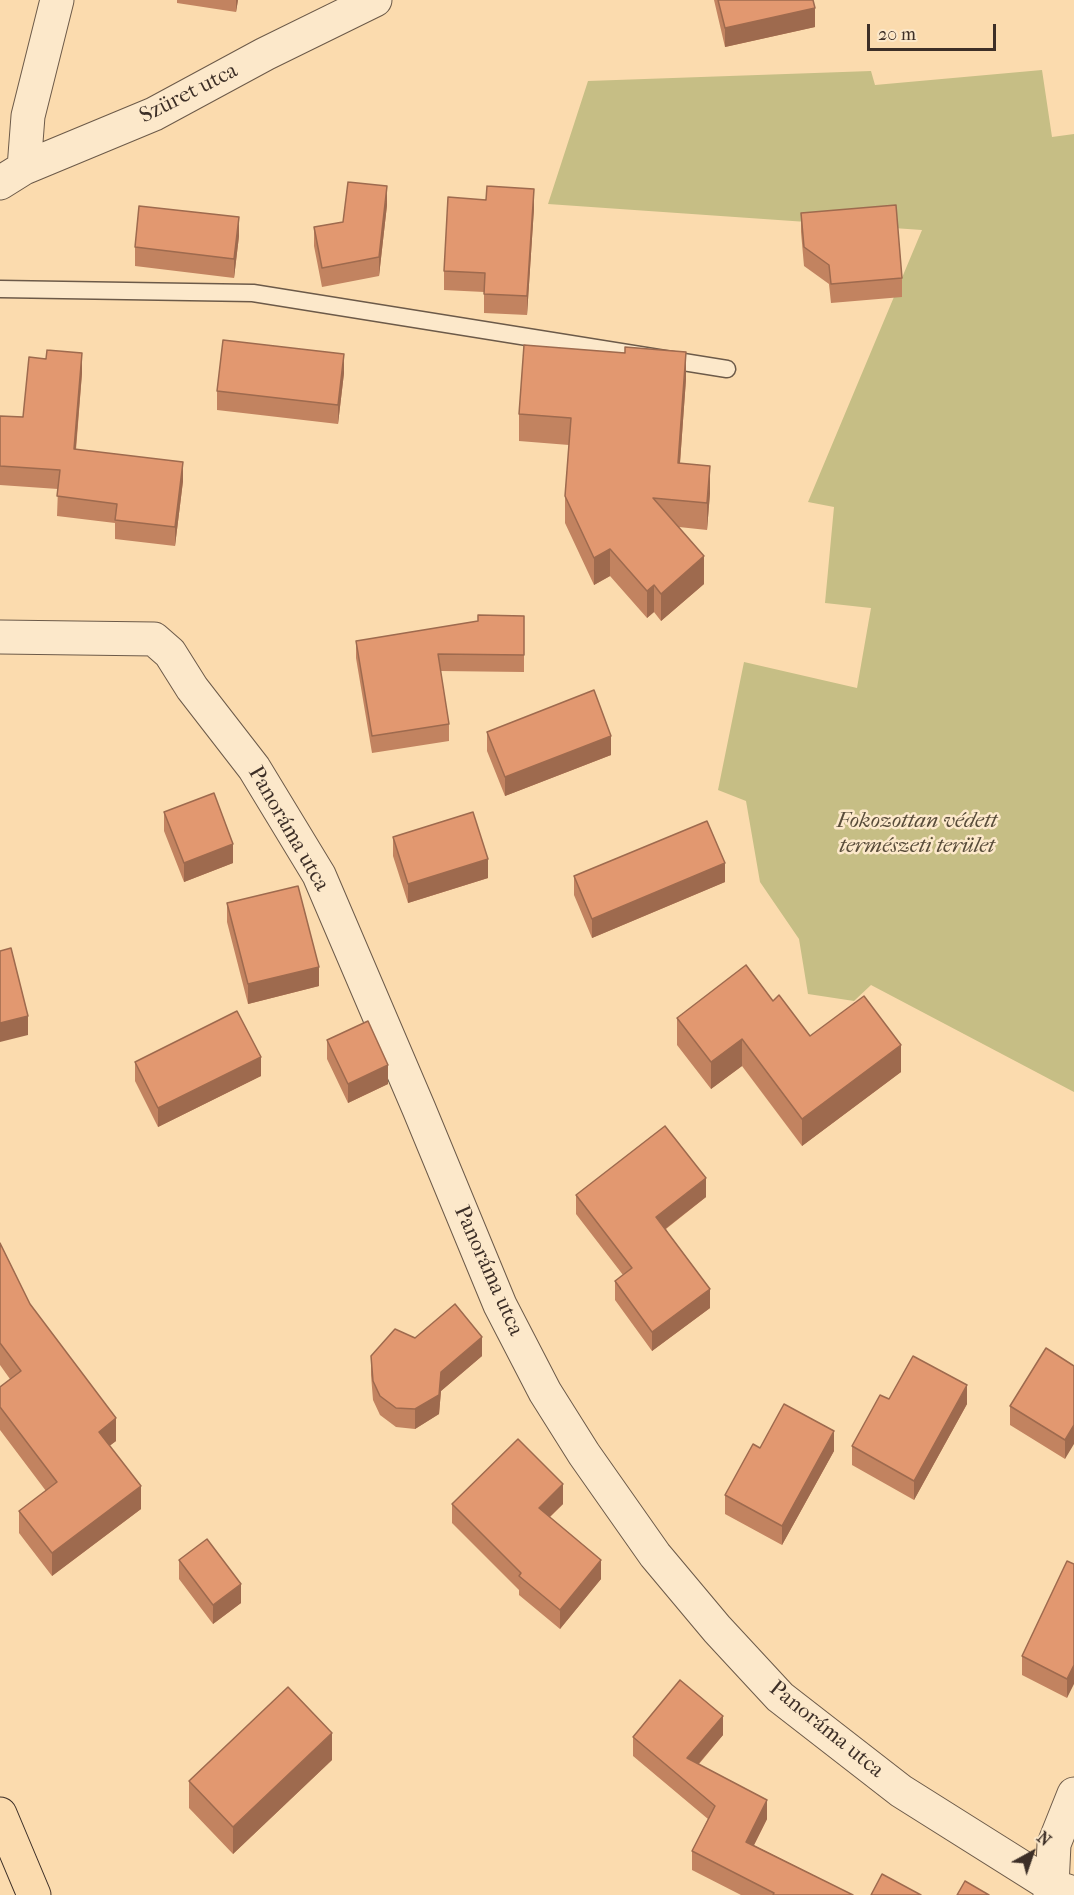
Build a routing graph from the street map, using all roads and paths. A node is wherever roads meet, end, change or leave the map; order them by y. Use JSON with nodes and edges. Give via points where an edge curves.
{"nodes":[{"id":1,"x":57,"y":0,"type":"edge"},
{"id":2,"x":375,"y":0,"type":"edge"},
{"id":3,"x":12,"y":175,"type":"edge"},
{"id":4,"x":0,"y":289,"type":"edge"},
{"id":5,"x":727,"y":369,"type":"dead end"},
{"id":6,"x":0,"y":637,"type":"edge"},
{"id":7,"x":1074,"y":1794,"type":"edge"},
{"id":8,"x":0,"y":1814,"type":"edge"},
{"id":9,"x":1059,"y":1891,"type":"edge"},
{"id":10,"x":34,"y":1895,"type":"edge"}],
"edges":[{"from":1,"to":3,"type":"street"},
{"from":2,"to":3,"type":"street","name":"Szüret utca","via":[[154,114]]},
{"from":4,"to":5,"type":"lane","via":[[252,293]]},
{"from":6,"to":9,"type":"street","name":"Panoráma utca","via":[[154,639],[170,653],[254,768],[319,875],[500,1305],[545,1392],[655,1555],[780,1696],[901,1791]]},
{"from":7,"to":9,"type":"street","via":[[1054,1844]]},
{"from":8,"to":10,"type":"main road"}]}
